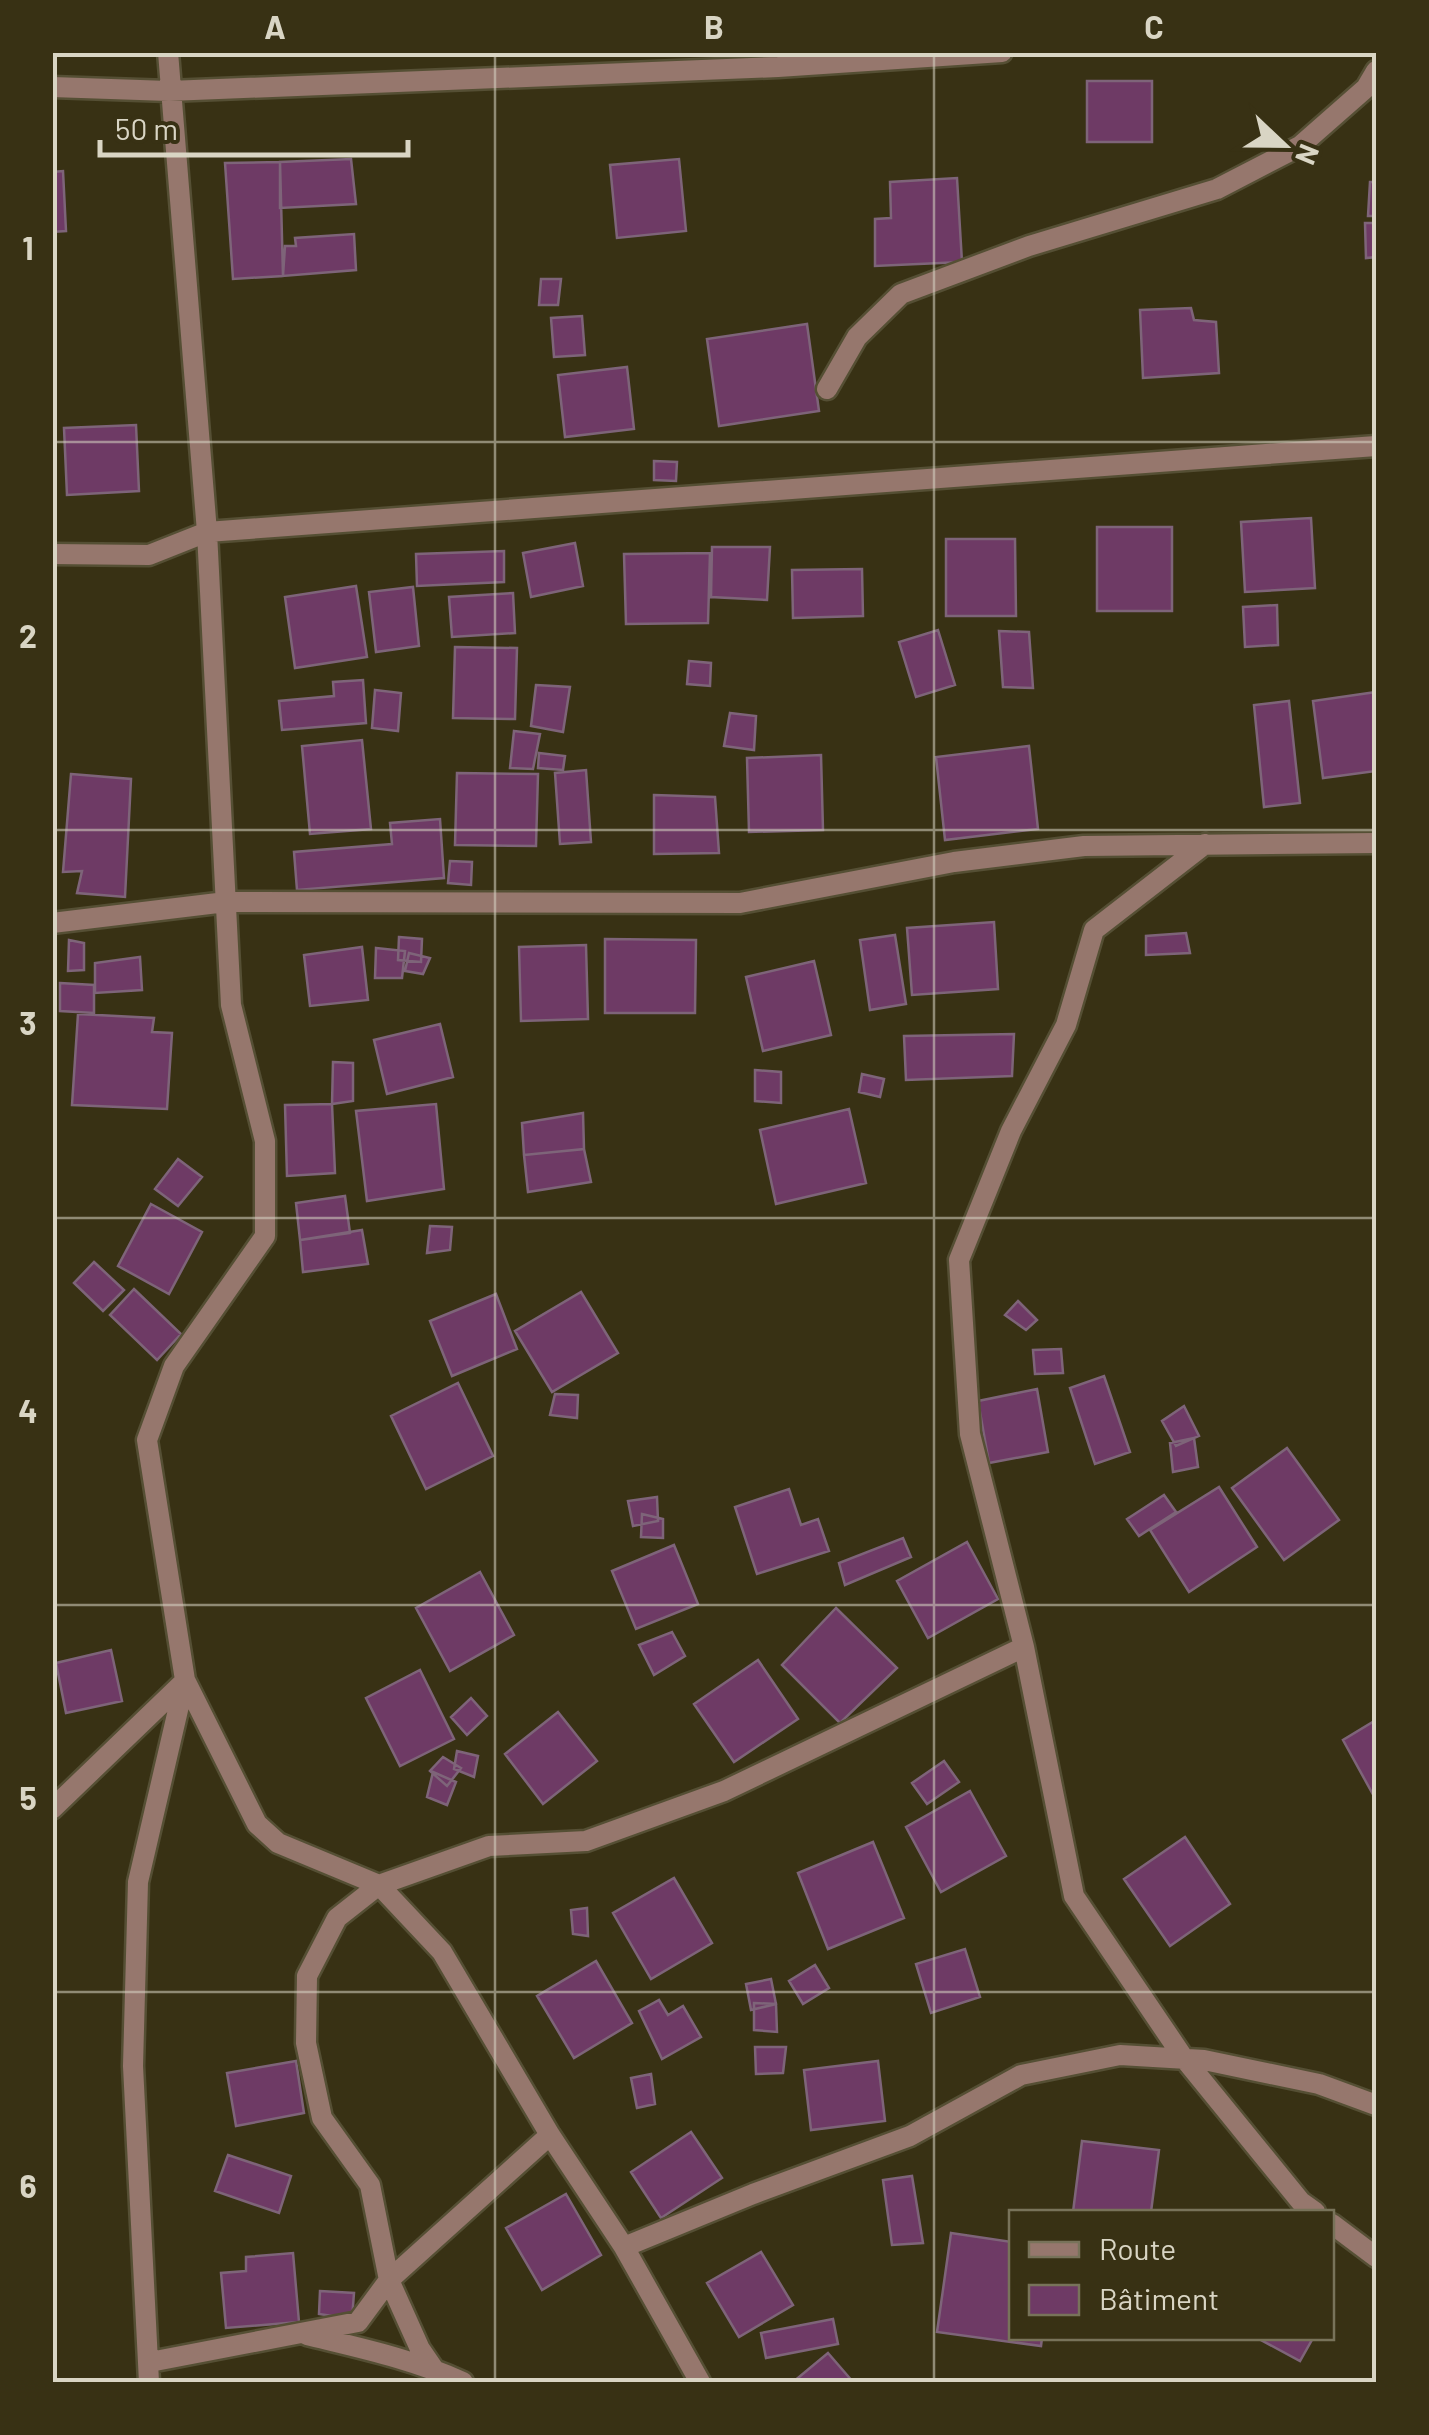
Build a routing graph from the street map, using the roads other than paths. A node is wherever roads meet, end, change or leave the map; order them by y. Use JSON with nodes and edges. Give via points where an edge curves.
{"nodes":[{"id":1,"x":168,"y":52,"type":"edge"},
{"id":2,"x":1002,"y":52,"type":"edge"},
{"id":3,"x":1376,"y":71,"type":"edge"},
{"id":4,"x":52,"y":88,"type":"edge"},
{"id":5,"x":169,"y":92,"type":"junction"},
{"id":6,"x":827,"y":389,"type":"dead end"},
{"id":7,"x":1376,"y":446,"type":"edge"},
{"id":8,"x":207,"y":532,"type":"junction"},
{"id":9,"x":52,"y":554,"type":"edge"},
{"id":10,"x":1376,"y":843,"type":"edge"},
{"id":11,"x":1205,"y":844,"type":"junction"},
{"id":12,"x":226,"y":902,"type":"junction"},
{"id":13,"x":52,"y":924,"type":"edge"},
{"id":14,"x":1024,"y":1647,"type":"junction"},
{"id":15,"x":185,"y":1680,"type":"junction"},
{"id":16,"x":52,"y":1809,"type":"edge"},
{"id":17,"x":379,"y":1885,"type":"junction"},
{"id":18,"x":1184,"y":2057,"type":"junction"},
{"id":19,"x":1376,"y":2105,"type":"edge"},
{"id":20,"x":550,"y":2135,"type":"junction"},
{"id":21,"x":1313,"y":2210,"type":"edge"},
{"id":22,"x":1334,"y":2226,"type":"edge"},
{"id":23,"x":624,"y":2248,"type":"junction"},
{"id":24,"x":1376,"y":2257,"type":"edge"},
{"id":25,"x":388,"y":2280,"type":"junction"},
{"id":26,"x":300,"y":2334,"type":"junction"},
{"id":27,"x":433,"y":2368,"type":"junction"},
{"id":28,"x":150,"y":2372,"type":"edge"},
{"id":29,"x":462,"y":2382,"type":"edge"},
{"id":30,"x":700,"y":2382,"type":"edge"}],
"edges":[{"from":1,"to":5,"type":"street"},
{"from":2,"to":5,"type":"street"},
{"from":3,"to":6,"type":"street","via":[[1366,88],[1300,146],[1217,189],[1029,246],[901,294],[857,337]]},
{"from":4,"to":5,"type":"street"},
{"from":5,"to":8,"type":"street"},
{"from":7,"to":8,"type":"street"},
{"from":8,"to":9,"type":"street","via":[[149,555]]},
{"from":8,"to":12,"type":"street"},
{"from":10,"to":11,"type":"street"},
{"from":11,"to":12,"type":"street","via":[[1084,846],[954,862],[740,903]]},
{"from":11,"to":14,"type":"street","via":[[1094,930],[1066,1025],[1011,1131],[959,1260],[970,1434]]},
{"from":12,"to":13,"type":"street"},
{"from":12,"to":15,"type":"street","via":[[231,1005],[265,1141],[265,1236],[174,1366],[147,1440]]},
{"from":14,"to":17,"type":"street","via":[[724,1791],[586,1841],[489,1846]]},
{"from":14,"to":18,"type":"street","via":[[1074,1896]]},
{"from":15,"to":16,"type":"street"},
{"from":15,"to":17,"type":"street","via":[[256,1824],[278,1843]]},
{"from":15,"to":28,"type":"street","via":[[138,1882],[133,2066]]},
{"from":17,"to":20,"type":"street","via":[[442,1952]]},
{"from":17,"to":25,"type":"street","via":[[337,1918],[307,1976],[306,2043],[322,2118],[370,2185]]},
{"from":18,"to":19,"type":"street","via":[[1319,2084]]},
{"from":18,"to":21,"type":"street"},
{"from":18,"to":23,"type":"street","via":[[1120,2055],[1021,2075],[910,2136]]},
{"from":20,"to":23,"type":"street"},
{"from":20,"to":25,"type":"street"},
{"from":22,"to":24,"type":"street"},
{"from":23,"to":30,"type":"street"},
{"from":25,"to":26,"type":"street","via":[[358,2322]]},
{"from":25,"to":27,"type":"street"},
{"from":26,"to":27,"type":"street"},
{"from":26,"to":28,"type":"street"},
{"from":27,"to":29,"type":"street"}]}
